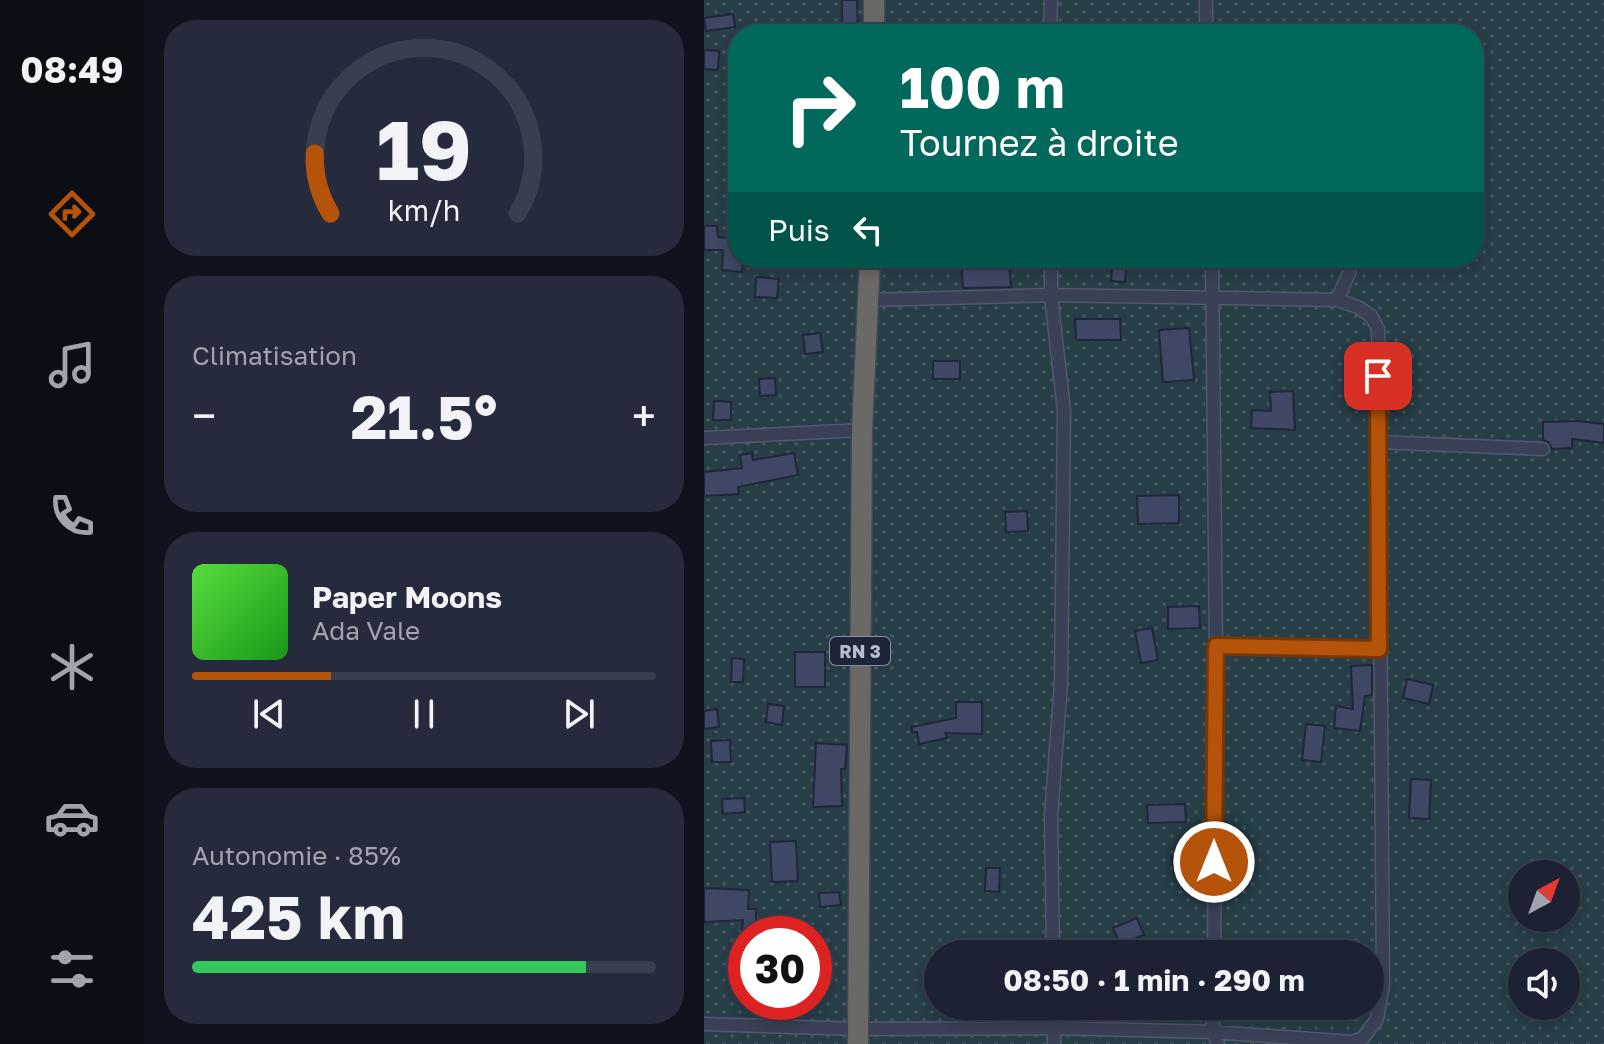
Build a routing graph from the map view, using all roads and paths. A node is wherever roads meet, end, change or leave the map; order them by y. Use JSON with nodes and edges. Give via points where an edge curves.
{"nodes":[{"id":1,"x":874,"y":0,"type":"edge"},
{"id":2,"x":1051,"y":0,"type":"edge"},
{"id":3,"x":1206,"y":0,"type":"edge"},
{"id":4,"x":874,"y":24,"type":"edge"},
{"id":5,"x":1050,"y":24,"type":"edge"},
{"id":6,"x":1206,"y":24,"type":"edge"},
{"id":7,"x":870,"y":268,"type":"edge"},
{"id":8,"x":1051,"y":268,"type":"edge"},
{"id":9,"x":1212,"y":268,"type":"edge"},
{"id":10,"x":1350,"y":268,"type":"edge"},
{"id":11,"x":1051,"y":295,"type":"junction"},
{"id":12,"x":1213,"y":296,"type":"junction"},
{"id":13,"x":870,"y":300,"type":"junction"},
{"id":14,"x":1337,"y":300,"type":"junction"},
{"id":15,"x":862,"y":430,"type":"junction"},
{"id":16,"x":704,"y":438,"type":"edge"},
{"id":17,"x":1378,"y":442,"type":"junction"},
{"id":18,"x":1543,"y":449,"type":"dead end"},
{"id":19,"x":1216,"y":646,"type":"junction"},
{"id":20,"x":1379,"y":649,"type":"junction"},
{"id":21,"x":1053,"y":940,"type":"edge"},
{"id":22,"x":1214,"y":940,"type":"edge"},
{"id":23,"x":1054,"y":1020,"type":"edge"},
{"id":24,"x":704,"y":1024,"type":"edge"},
{"id":25,"x":1054,"y":1028,"type":"junction"},
{"id":26,"x":858,"y":1036,"type":"edge"},
{"id":27,"x":1215,"y":1038,"type":"edge"},
{"id":28,"x":1054,"y":1044,"type":"edge"}],
"edges":[{"from":1,"to":4,"type":"highway"},
{"from":2,"to":5,"type":"street"},
{"from":3,"to":6,"type":"street"},
{"from":7,"to":13,"type":"highway","number":"RN 3"},
{"from":8,"to":11,"type":"street"},
{"from":9,"to":12,"type":"street"},
{"from":10,"to":14,"type":"street"},
{"from":11,"to":12,"type":"street"},
{"from":11,"to":13,"type":"street"},
{"from":11,"to":21,"type":"street","via":[[1064,411],[1061,683],[1051,816]]},
{"from":12,"to":14,"type":"street"},
{"from":12,"to":19,"type":"street"},
{"from":13,"to":15,"type":"highway","number":"RN 3"},
{"from":14,"to":17,"type":"street","via":[[1371,316],[1378,329]]},
{"from":15,"to":16,"type":"street"},
{"from":15,"to":26,"type":"highway","number":"RN 3"},
{"from":17,"to":18,"type":"street"},
{"from":17,"to":20,"type":"street"},
{"from":19,"to":20,"type":"street"},
{"from":19,"to":22,"type":"street"},
{"from":20,"to":27,"type":"street","via":[[1383,985],[1377,1019],[1363,1038],[1352,1042]]},
{"from":23,"to":25,"type":"street"},
{"from":24,"to":26,"type":"street"},
{"from":25,"to":26,"type":"street"},
{"from":25,"to":27,"type":"street"},
{"from":25,"to":28,"type":"street"}]}
